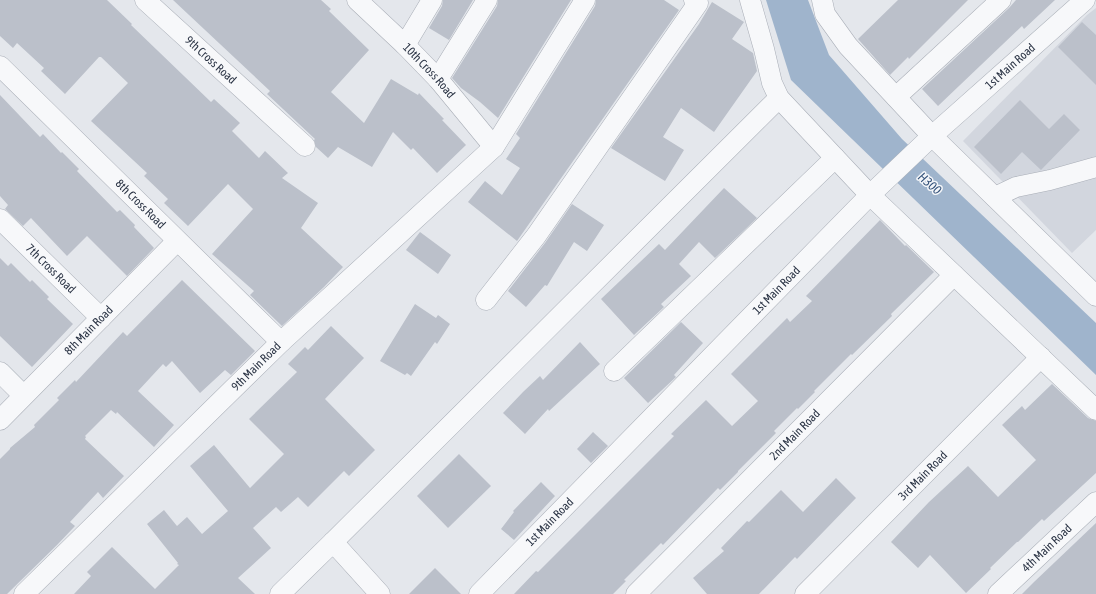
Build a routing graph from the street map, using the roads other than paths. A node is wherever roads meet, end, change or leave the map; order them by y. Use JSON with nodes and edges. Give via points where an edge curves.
{"nodes":[{"id":1,"x":145,"y":0,"type":"edge"},
{"id":2,"x":357,"y":0,"type":"edge"},
{"id":3,"x":432,"y":0,"type":"edge"},
{"id":4,"x":487,"y":0,"type":"edge"},
{"id":5,"x":585,"y":0,"type":"edge"},
{"id":6,"x":750,"y":0,"type":"edge"},
{"id":7,"x":1001,"y":0,"type":"edge"},
{"id":8,"x":1085,"y":0,"type":"edge"},
{"id":9,"x":697,"y":1,"type":"edge"},
{"id":10,"x":828,"y":5,"type":"edge"},
{"id":11,"x":405,"y":45,"type":"junction"},
{"id":12,"x":0,"y":66,"type":"edge"},
{"id":13,"x":438,"y":79,"type":"junction"},
{"id":14,"x":896,"y":97,"type":"junction"},
{"id":15,"x":779,"y":98,"type":"junction"},
{"id":16,"x":932,"y":136,"type":"junction"},
{"id":17,"x":305,"y":146,"type":"dead end"},
{"id":18,"x":494,"y":147,"type":"junction"},
{"id":19,"x":835,"y":158,"type":"junction"},
{"id":20,"x":1096,"y":167,"type":"edge"},
{"id":21,"x":870,"y":194,"type":"junction"},
{"id":22,"x":995,"y":197,"type":"junction"},
{"id":23,"x":0,"y":219,"type":"edge"},
{"id":24,"x":177,"y":241,"type":"junction"},
{"id":25,"x":954,"y":274,"type":"junction"},
{"id":26,"x":1096,"y":296,"type":"edge"},
{"id":27,"x":486,"y":300,"type":"dead end"},
{"id":28,"x":101,"y":318,"type":"junction"},
{"id":29,"x":280,"y":342,"type":"junction"},
{"id":30,"x":1041,"y":357,"type":"junction"},
{"id":31,"x":614,"y":371,"type":"dead end"},
{"id":32,"x":0,"y":372,"type":"edge"},
{"id":33,"x":23,"y":395,"type":"junction"},
{"id":34,"x":1096,"y":410,"type":"edge"},
{"id":35,"x":0,"y":420,"type":"edge"},
{"id":36,"x":1096,"y":502,"type":"edge"},
{"id":37,"x":333,"y":542,"type":"junction"},
{"id":38,"x":24,"y":594,"type":"edge"},
{"id":39,"x":280,"y":594,"type":"edge"},
{"id":40,"x":380,"y":594,"type":"edge"},
{"id":41,"x":480,"y":594,"type":"edge"},
{"id":42,"x":636,"y":594,"type":"edge"},
{"id":43,"x":805,"y":594,"type":"edge"},
{"id":44,"x":998,"y":594,"type":"edge"}],
"edges":[{"from":1,"to":17,"type":"street","name":"9th Cross Road"},
{"from":2,"to":11,"type":"street","name":"10th Cross Road"},
{"from":3,"to":11,"type":"street"},
{"from":4,"to":13,"type":"street"},
{"from":5,"to":18,"type":"street","name":"9th Main Road"},
{"from":6,"to":15,"type":"street","via":[[772,83]]},
{"from":7,"to":14,"type":"street"},
{"from":8,"to":16,"type":"street","name":"1st Main Road"},
{"from":9,"to":27,"type":"street","via":[[536,236]]},
{"from":10,"to":14,"type":"street","via":[[848,46]]},
{"from":11,"to":13,"type":"street","name":"10th Cross Road"},
{"from":12,"to":24,"type":"street","name":"8th Cross Road"},
{"from":13,"to":18,"type":"street","name":"10th Cross Road"},
{"from":14,"to":16,"type":"street"},
{"from":15,"to":19,"type":"street"},
{"from":15,"to":37,"type":"street"},
{"from":16,"to":21,"type":"street","name":"1st Main Road"},
{"from":16,"to":22,"type":"street"},
{"from":18,"to":29,"type":"street","name":"9th Main Road"},
{"from":19,"to":21,"type":"street"},
{"from":19,"to":31,"type":"street"},
{"from":20,"to":22,"type":"street","via":[[1016,187]]},
{"from":21,"to":25,"type":"street"},
{"from":21,"to":41,"type":"street","name":"1st Main Road"},
{"from":22,"to":26,"type":"street"},
{"from":23,"to":28,"type":"street","name":"7th Cross Road"},
{"from":24,"to":28,"type":"street","name":"8th Main Road"},
{"from":24,"to":29,"type":"street","name":"8th Cross Road"},
{"from":25,"to":30,"type":"street"},
{"from":25,"to":42,"type":"street","name":"2nd Main Road"},
{"from":28,"to":33,"type":"street","name":"8th Main Road"},
{"from":29,"to":38,"type":"street","name":"9th Main Road"},
{"from":30,"to":34,"type":"street"},
{"from":30,"to":43,"type":"street","name":"3rd Main Road"},
{"from":32,"to":33,"type":"street"},
{"from":33,"to":35,"type":"street","name":"8th Main Road"},
{"from":36,"to":44,"type":"street","name":"4th Main Road"},
{"from":37,"to":39,"type":"street"},
{"from":37,"to":40,"type":"street"}]}
